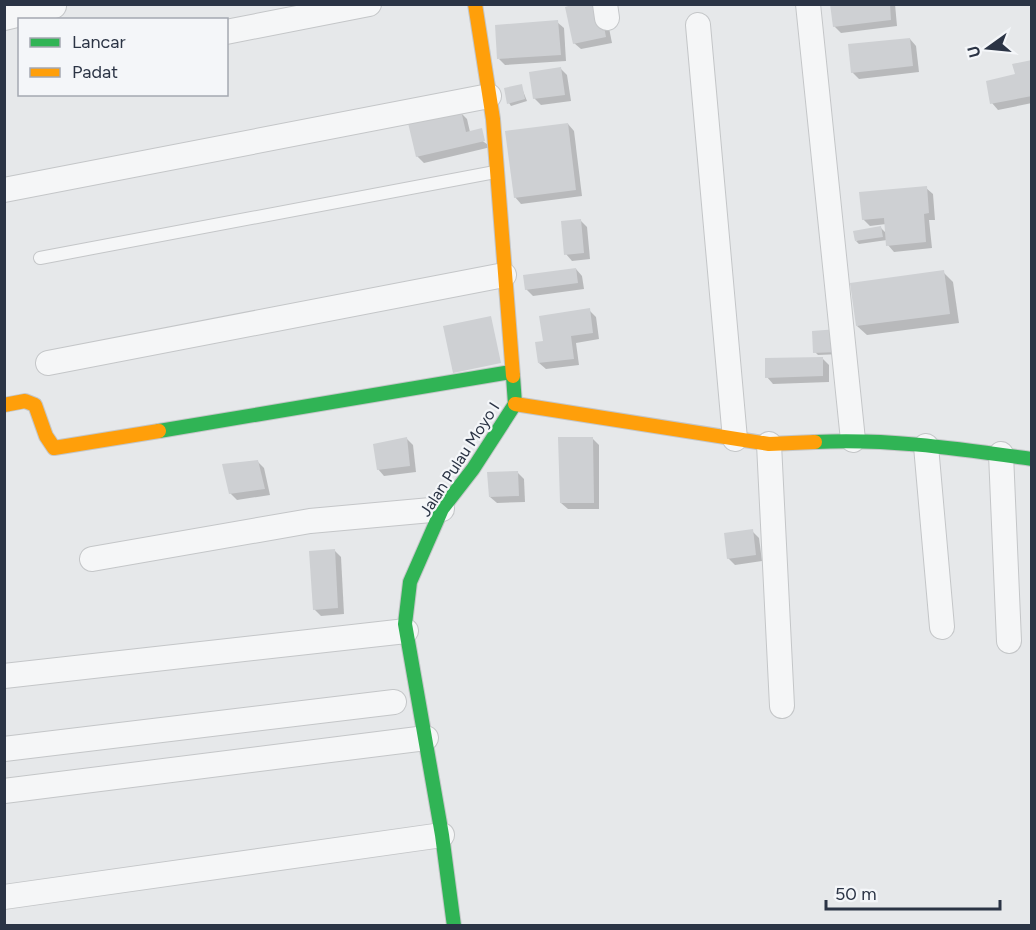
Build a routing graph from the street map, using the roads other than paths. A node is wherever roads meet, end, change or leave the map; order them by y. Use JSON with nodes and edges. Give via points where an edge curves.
{"nodes":[{"id":1,"x":369,"y":4,"type":"edge"},
{"id":2,"x":475,"y":4,"type":"edge"},
{"id":3,"x":808,"y":4,"type":"edge"},
{"id":4,"x":54,"y":6,"type":"edge"},
{"id":5,"x":4,"y":18,"type":"edge"},
{"id":6,"x":698,"y":26,"type":"dead end"},
{"id":7,"x":228,"y":32,"type":"edge"},
{"id":8,"x":489,"y":96,"type":"junction"},
{"id":9,"x":496,"y":171,"type":"junction"},
{"id":10,"x":4,"y":190,"type":"edge"},
{"id":11,"x":40,"y":258,"type":"dead end"},
{"id":12,"x":504,"y":275,"type":"junction"},
{"id":13,"x":48,"y":363,"type":"dead end"},
{"id":14,"x":511,"y":372,"type":"junction"},
{"id":15,"x":515,"y":404,"type":"junction"},
{"id":16,"x":4,"y":405,"type":"edge"},
{"id":17,"x":735,"y":439,"type":"junction"},
{"id":18,"x":853,"y":440,"type":"junction"},
{"id":19,"x":769,"y":444,"type":"junction"},
{"id":20,"x":926,"y":446,"type":"junction"},
{"id":21,"x":1001,"y":454,"type":"junction"},
{"id":22,"x":1032,"y":459,"type":"edge"},
{"id":23,"x":442,"y":508,"type":"junction"},
{"id":24,"x":92,"y":559,"type":"dead end"},
{"id":25,"x":942,"y":627,"type":"dead end"},
{"id":26,"x":406,"y":631,"type":"junction"},
{"id":27,"x":1009,"y":641,"type":"dead end"},
{"id":28,"x":4,"y":676,"type":"edge"},
{"id":29,"x":394,"y":702,"type":"dead end"},
{"id":30,"x":782,"y":706,"type":"dead end"},
{"id":31,"x":426,"y":738,"type":"junction"},
{"id":32,"x":4,"y":749,"type":"edge"},
{"id":33,"x":4,"y":791,"type":"edge"},
{"id":34,"x":442,"y":835,"type":"junction"},
{"id":35,"x":4,"y":897,"type":"edge"},
{"id":36,"x":454,"y":926,"type":"edge"}],
"edges":[{"from":1,"to":7,"type":"street"},
{"from":2,"to":8,"type":"street","name":"Jalan Pulau Moyo I"},
{"from":3,"to":18,"type":"street"},
{"from":4,"to":5,"type":"street"},
{"from":6,"to":17,"type":"street"},
{"from":8,"to":9,"type":"street","name":"Jalan Pulau Moyo I"},
{"from":8,"to":10,"type":"street"},
{"from":9,"to":11,"type":"lane"},
{"from":9,"to":12,"type":"street","name":"Jalan Pulau Moyo I"},
{"from":12,"to":13,"type":"street"},
{"from":12,"to":14,"type":"street","name":"Jalan Pulau Moyo I"},
{"from":14,"to":15,"type":"street","name":"Jalan Pulau Moyo I"},
{"from":14,"to":16,"type":"street","via":[[54,448],[35,405]]},
{"from":15,"to":17,"type":"street"},
{"from":15,"to":23,"type":"street","name":"Jalan Pulau Moyo I"},
{"from":17,"to":19,"type":"street"},
{"from":18,"to":19,"type":"street"},
{"from":18,"to":20,"type":"street"},
{"from":19,"to":30,"type":"street"},
{"from":20,"to":21,"type":"street"},
{"from":20,"to":25,"type":"street"},
{"from":21,"to":22,"type":"street"},
{"from":21,"to":27,"type":"street"},
{"from":23,"to":24,"type":"street","via":[[310,521]]},
{"from":23,"to":26,"type":"street","name":"Jalan Pulau Moyo I","via":[[411,582]]},
{"from":26,"to":28,"type":"street"},
{"from":26,"to":31,"type":"street","name":"Jalan Pulau Moyo I"},
{"from":29,"to":32,"type":"street"},
{"from":31,"to":33,"type":"street"},
{"from":31,"to":34,"type":"street","name":"Jalan Pulau Moyo I"},
{"from":34,"to":35,"type":"street"},
{"from":34,"to":36,"type":"street","name":"Jalan Pulau Moyo I"}]}
